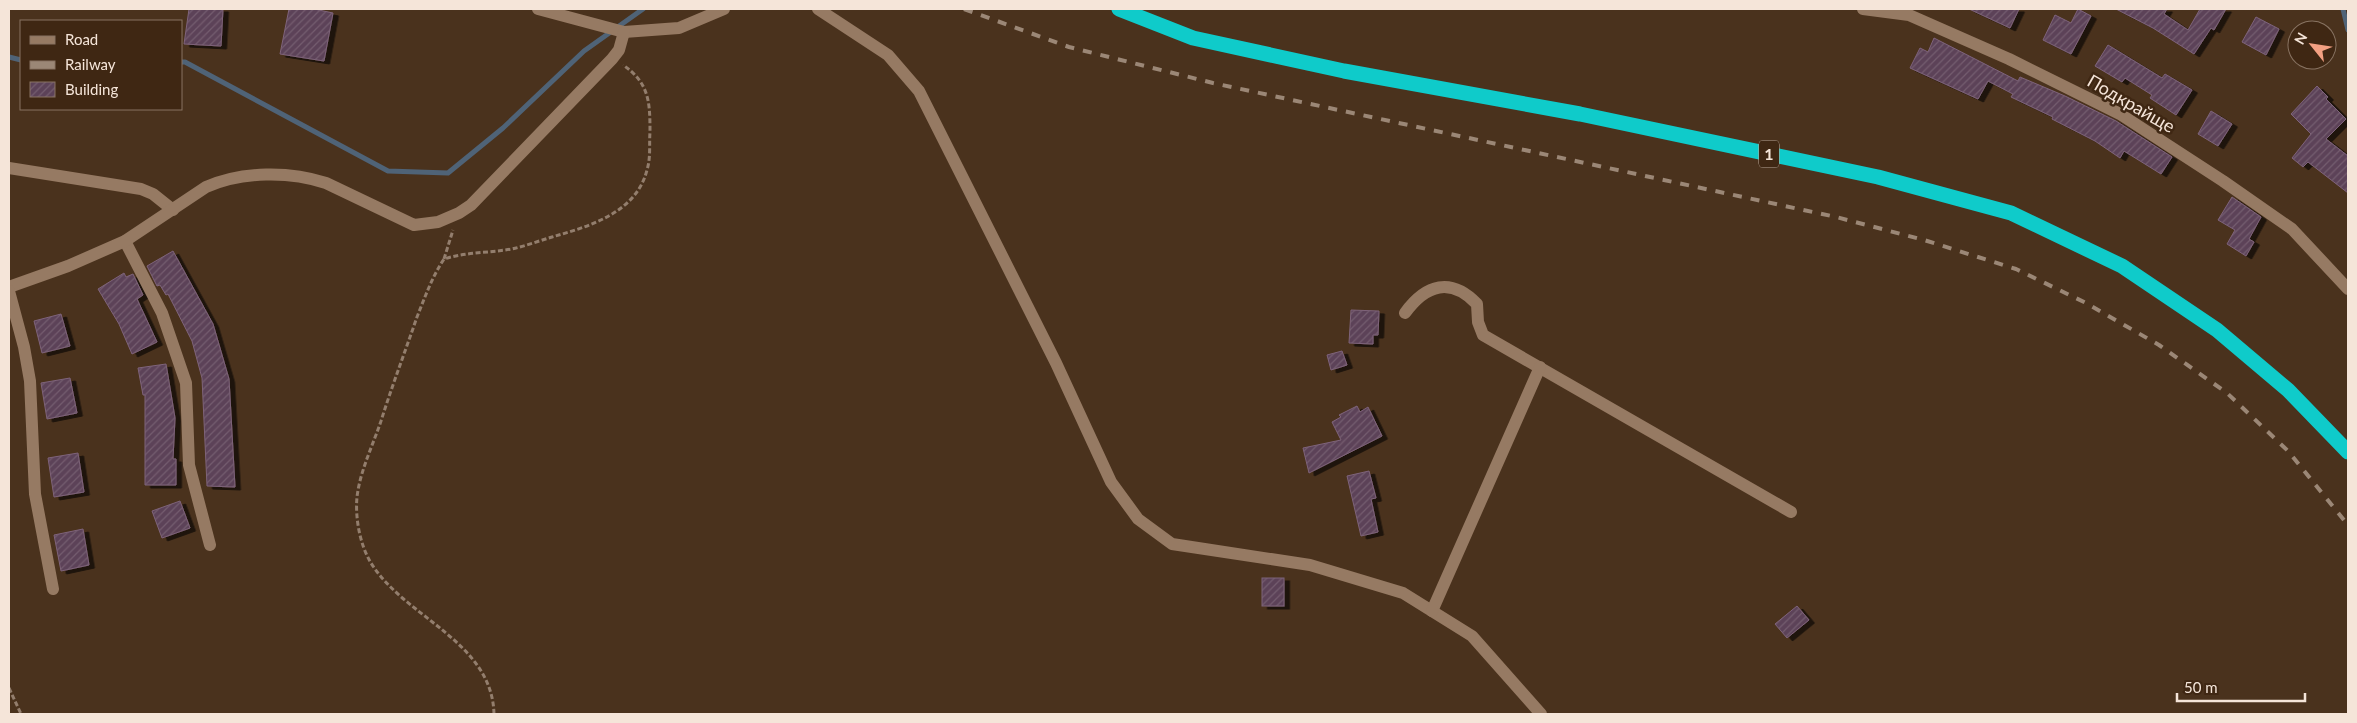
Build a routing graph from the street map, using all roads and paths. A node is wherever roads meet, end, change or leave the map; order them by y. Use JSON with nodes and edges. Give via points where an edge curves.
{"nodes":[{"id":1,"x":538,"y":9,"type":"edge"},
{"id":2,"x":724,"y":9,"type":"edge"},
{"id":3,"x":818,"y":9,"type":"edge"},
{"id":4,"x":1119,"y":9,"type":"edge"},
{"id":5,"x":1862,"y":9,"type":"edge"},
{"id":6,"x":624,"y":32,"type":"junction"},
{"id":7,"x":612,"y":59,"type":"junction"},
{"id":8,"x":9,"y":168,"type":"edge"},
{"id":9,"x":173,"y":210,"type":"junction"},
{"id":10,"x":459,"y":213,"type":"junction"},
{"id":11,"x":124,"y":241,"type":"junction"},
{"id":12,"x":444,"y":259,"type":"junction"},
{"id":13,"x":9,"y":287,"type":"edge"},
{"id":14,"x":2348,"y":289,"type":"edge"},
{"id":15,"x":9,"y":291,"type":"edge"},
{"id":16,"x":1405,"y":313,"type":"dead end"},
{"id":17,"x":1540,"y":367,"type":"junction"},
{"id":18,"x":2348,"y":452,"type":"edge"},
{"id":19,"x":1791,"y":512,"type":"dead end"},
{"id":20,"x":210,"y":545,"type":"dead end"},
{"id":21,"x":53,"y":589,"type":"dead end"},
{"id":22,"x":1432,"y":611,"type":"junction"},
{"id":23,"x":9,"y":688,"type":"edge"},
{"id":24,"x":21,"y":714,"type":"edge"},
{"id":25,"x":494,"y":714,"type":"edge"},
{"id":26,"x":1541,"y":714,"type":"edge"}],
"edges":[{"from":1,"to":6,"type":"street"},
{"from":2,"to":6,"type":"street","via":[[679,28]]},
{"from":3,"to":22,"type":"street","via":[[888,56],[919,91],[1056,363],[1111,482],[1138,519],[1172,544],[1310,565],[1403,593]]},
{"from":4,"to":18,"type":"highway","number":"1","via":[[1193,38],[1868,175],[2012,213],[2122,266],[2218,330],[2288,390]]},
{"from":5,"to":14,"type":"street","name":"Подкрайще","via":[[1909,15],[2010,59],[2120,114],[2292,230]]},
{"from":6,"to":7,"type":"street"},
{"from":7,"to":10,"type":"street"},
{"from":7,"to":12,"type":"path","via":[[640,78],[649,106],[647,170],[633,196],[619,211],[575,231],[513,249]]},
{"from":8,"to":9,"type":"street","via":[[141,189]]},
{"from":9,"to":10,"type":"street","via":[[219,181],[285,176],[326,183],[414,225],[438,222]]},
{"from":9,"to":11,"type":"street"},
{"from":10,"to":12,"type":"path"},
{"from":11,"to":13,"type":"street"},
{"from":11,"to":20,"type":"street","via":[[162,313],[186,383],[189,465]]},
{"from":12,"to":25,"type":"path","via":[[428,290],[367,461],[357,497],[358,518],[364,549],[371,562],[389,585],[470,655],[491,690]]},
{"from":15,"to":21,"type":"street","via":[[30,381],[35,494]]},
{"from":16,"to":17,"type":"street","via":[[1415,299],[1434,287],[1454,288],[1467,293],[1477,304],[1483,335]]},
{"from":17,"to":19,"type":"street"},
{"from":17,"to":22,"type":"street"},
{"from":22,"to":26,"type":"street","via":[[1472,636]]},
{"from":23,"to":24,"type":"path"}]}
